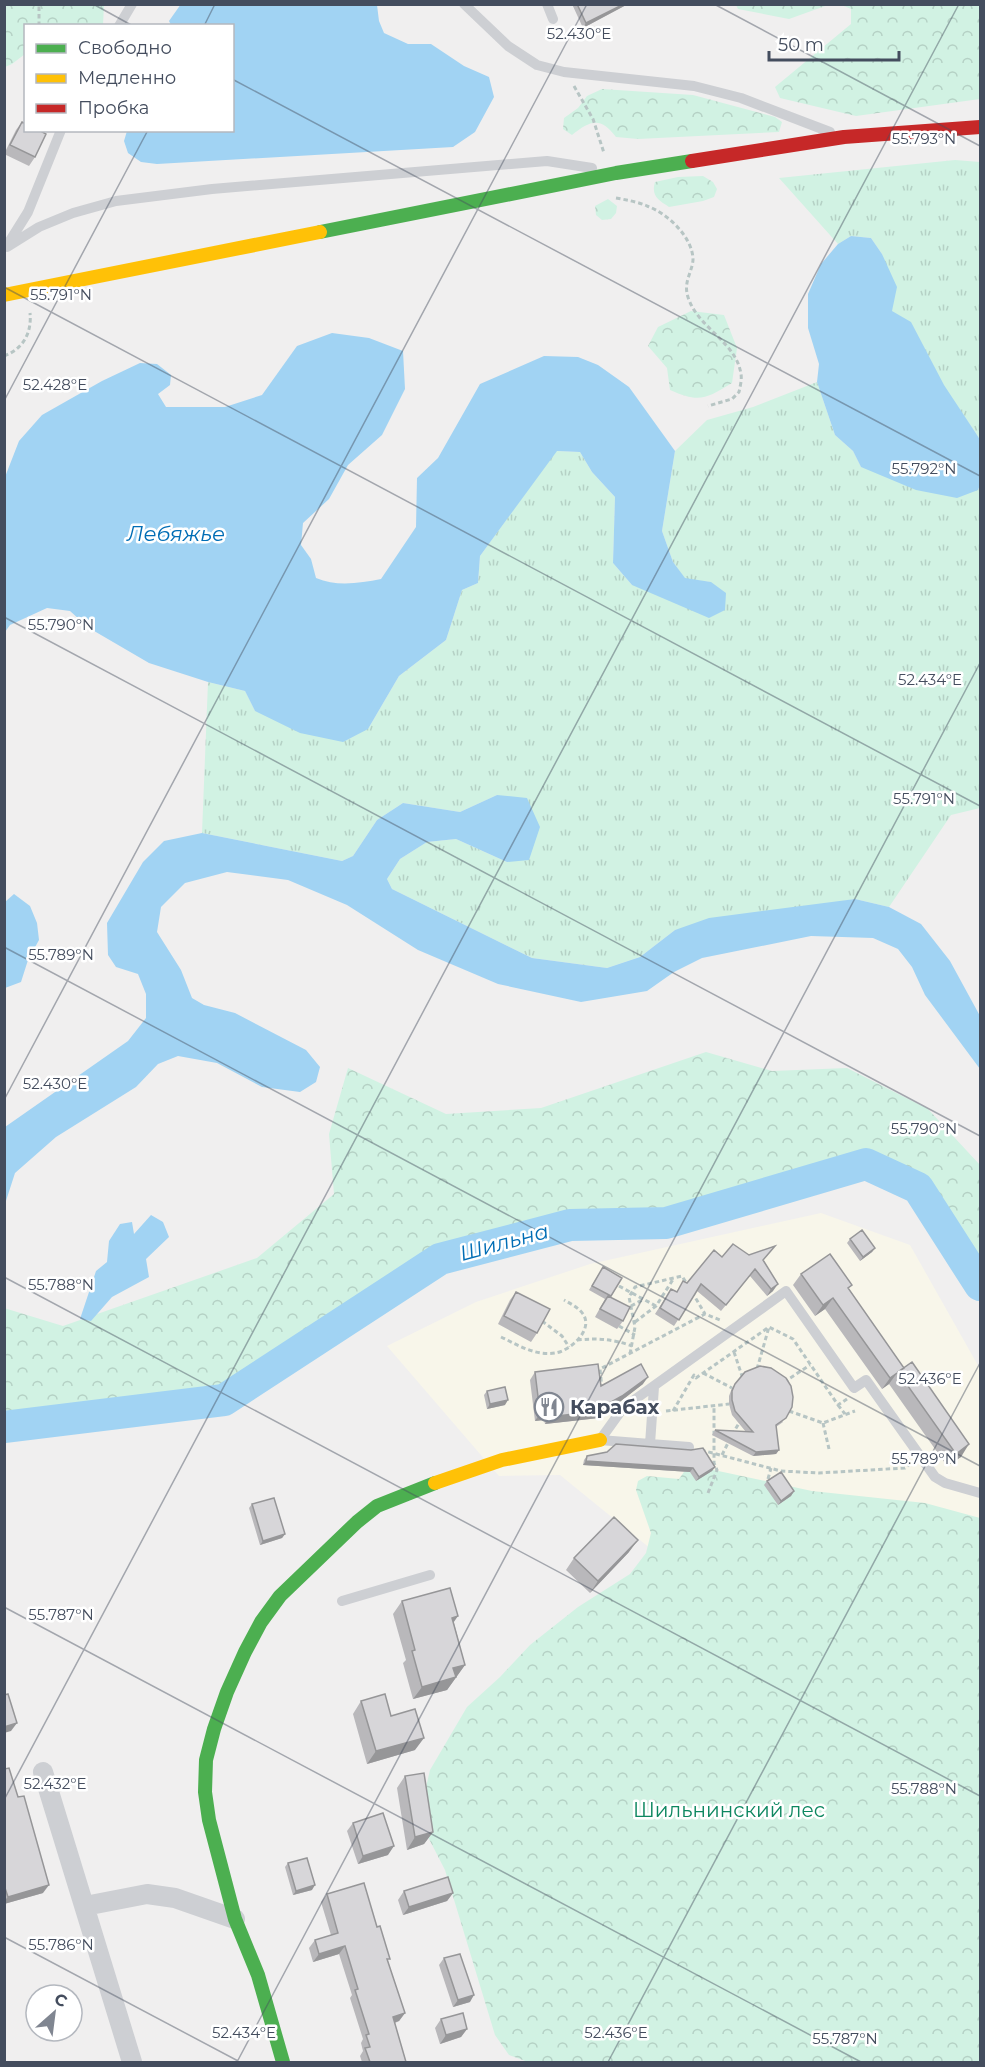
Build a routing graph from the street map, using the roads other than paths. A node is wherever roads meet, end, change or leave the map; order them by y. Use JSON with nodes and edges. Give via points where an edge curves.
{"nodes":[{"id":1,"x":132,"y":4,"type":"edge"},
{"id":2,"x":464,"y":4,"type":"edge"},
{"id":3,"x":547,"y":4,"type":"edge"},
{"id":4,"x":553,"y":19,"type":"dead end"},
{"id":5,"x":120,"y":24,"type":"edge"},
{"id":6,"x":981,"y":127,"type":"edge"},
{"id":7,"x":60,"y":132,"type":"edge"},
{"id":8,"x":844,"y":137,"type":"junction"},
{"id":9,"x":616,"y":173,"type":"junction"},
{"id":10,"x":6,"y":248,"type":"edge"},
{"id":11,"x":4,"y":296,"type":"edge"},
{"id":12,"x":654,"y":1387,"type":"junction"},
{"id":13,"x":600,"y":1440,"type":"junction"},
{"id":14,"x":650,"y":1444,"type":"junction"},
{"id":15,"x":689,"y":1447,"type":"edge"},
{"id":16,"x":981,"y":1493,"type":"edge"},
{"id":17,"x":430,"y":1575,"type":"dead end"},
{"id":18,"x":342,"y":1601,"type":"dead end"},
{"id":19,"x":43,"y":1772,"type":"dead end"},
{"id":20,"x":85,"y":1906,"type":"junction"},
{"id":21,"x":235,"y":1919,"type":"junction"},
{"id":22,"x":132,"y":2062,"type":"edge"},
{"id":23,"x":283,"y":2062,"type":"edge"}],
"edges":[{"from":1,"to":5,"type":"lane"},
{"from":2,"to":8,"type":"lane","via":[[508,46],[537,64],[564,72],[694,86],[741,98]]},
{"from":3,"to":4,"type":"lane"},
{"from":6,"to":8,"type":"street"},
{"from":7,"to":10,"type":"lane","via":[[28,212]]},
{"from":8,"to":9,"type":"street"},
{"from":9,"to":10,"type":"lane","via":[[547,160],[169,194],[116,201],[73,213],[39,227]]},
{"from":9,"to":11,"type":"street"},
{"from":12,"to":13,"type":"lane","via":[[623,1408]]},
{"from":12,"to":14,"type":"lane"},
{"from":12,"to":16,"type":"lane","via":[[786,1291],[855,1388],[866,1380],[935,1477]]},
{"from":13,"to":14,"type":"lane"},
{"from":13,"to":21,"type":"street","via":[[502,1460],[377,1506],[280,1596],[261,1622],[227,1692],[206,1760],[209,1820]]},
{"from":14,"to":15,"type":"lane"},
{"from":17,"to":18,"type":"lane"},
{"from":19,"to":20,"type":"street"},
{"from":20,"to":21,"type":"street","via":[[147,1894],[176,1898]]},
{"from":20,"to":22,"type":"street"},
{"from":21,"to":23,"type":"street","via":[[258,1975]]}]}
